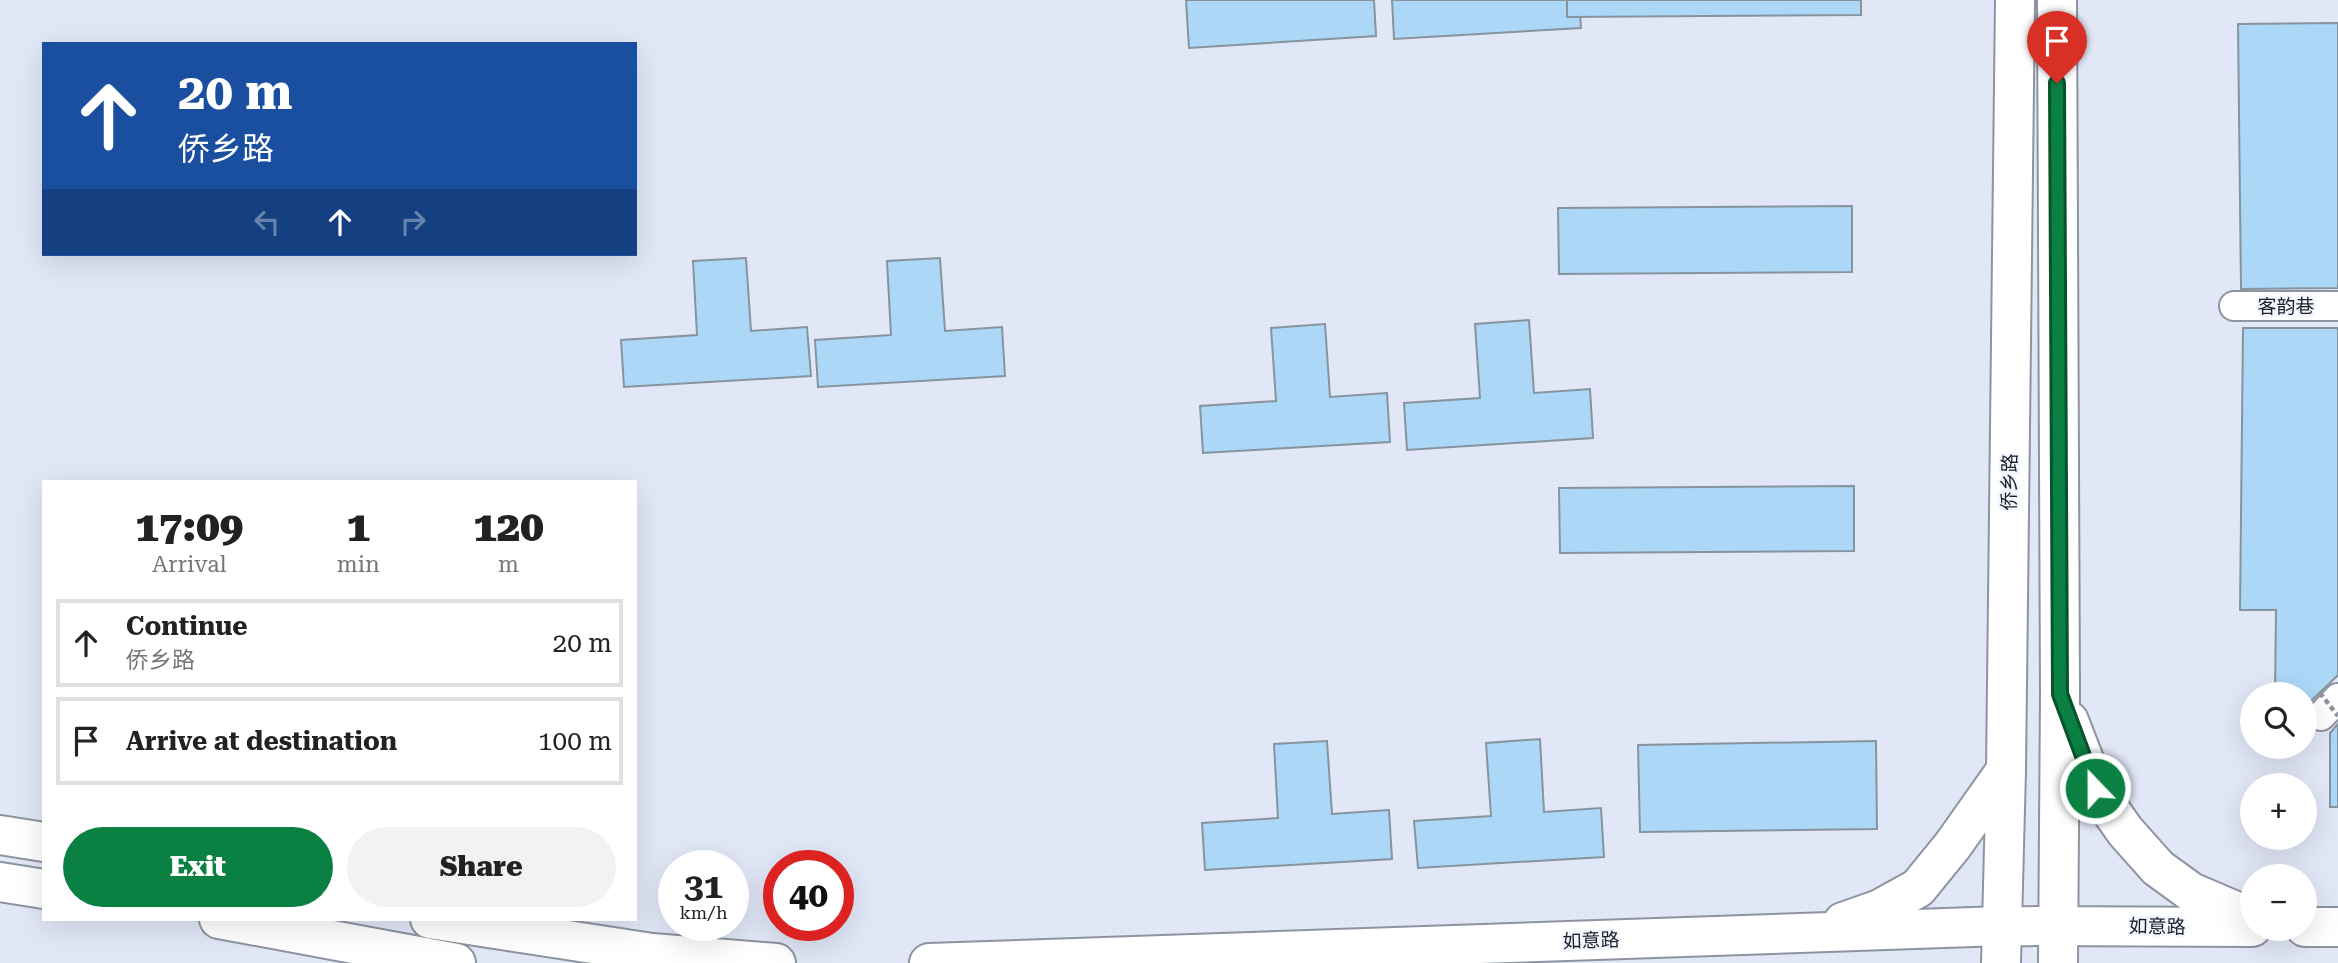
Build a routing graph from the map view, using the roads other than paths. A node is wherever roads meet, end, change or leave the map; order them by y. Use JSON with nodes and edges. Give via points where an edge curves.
{"nodes":[{"id":1,"x":2015,"y":0,"type":"edge"},
{"id":2,"x":2057,"y":0,"type":"edge"},
{"id":3,"x":2234,"y":306,"type":"dead end"},
{"id":4,"x":2338,"y":306,"type":"edge"},
{"id":5,"x":2060,"y":694,"type":"junction"},
{"id":6,"x":2006,"y":770,"type":"junction"},
{"id":7,"x":0,"y":835,"type":"edge"},
{"id":8,"x":42,"y":842,"type":"edge"},
{"id":9,"x":0,"y":882,"type":"edge"},
{"id":10,"x":42,"y":889,"type":"edge"},
{"id":11,"x":2240,"y":913,"type":"edge"},
{"id":12,"x":227,"y":921,"type":"edge"},
{"id":13,"x":443,"y":921,"type":"edge"},
{"id":14,"x":2058,"y":925,"type":"junction"},
{"id":15,"x":2002,"y":926,"type":"junction"},
{"id":16,"x":2240,"y":927,"type":"edge"},
{"id":17,"x":2317,"y":927,"type":"edge"},
{"id":18,"x":2338,"y":927,"type":"edge"},
{"id":19,"x":1813,"y":932,"type":"junction"},
{"id":20,"x":292,"y":938,"type":"edge"},
{"id":21,"x":456,"y":963,"type":"edge"},
{"id":22,"x":776,"y":963,"type":"edge"},
{"id":23,"x":929,"y":963,"type":"edge"},
{"id":24,"x":2001,"y":963,"type":"edge"},
{"id":25,"x":2058,"y":963,"type":"edge"}],
"edges":[{"from":1,"to":6,"type":"street","name":"侨乡路"},
{"from":2,"to":5,"type":"street"},
{"from":3,"to":4,"type":"street","name":"客韵巷"},
{"from":5,"to":11,"type":"street","via":[[2095,788],[2125,831],[2158,868],[2191,892]]},
{"from":5,"to":14,"type":"street"},
{"from":6,"to":15,"type":"street","name":"侨乡路"},
{"from":6,"to":19,"type":"street","via":[[1918,888],[1880,909]]},
{"from":7,"to":8,"type":"street"},
{"from":9,"to":10,"type":"street"},
{"from":12,"to":20,"type":"street"},
{"from":13,"to":22,"type":"street","via":[[652,953]]},
{"from":14,"to":15,"type":"street","name":"如意路"},
{"from":14,"to":16,"type":"street","name":"如意路"},
{"from":14,"to":25,"type":"street"},
{"from":15,"to":19,"type":"street","name":"如意路"},
{"from":15,"to":24,"type":"street","name":"侨乡路"},
{"from":17,"to":18,"type":"street"},
{"from":19,"to":23,"type":"street","name":"如意路"},
{"from":20,"to":21,"type":"street"}]}
